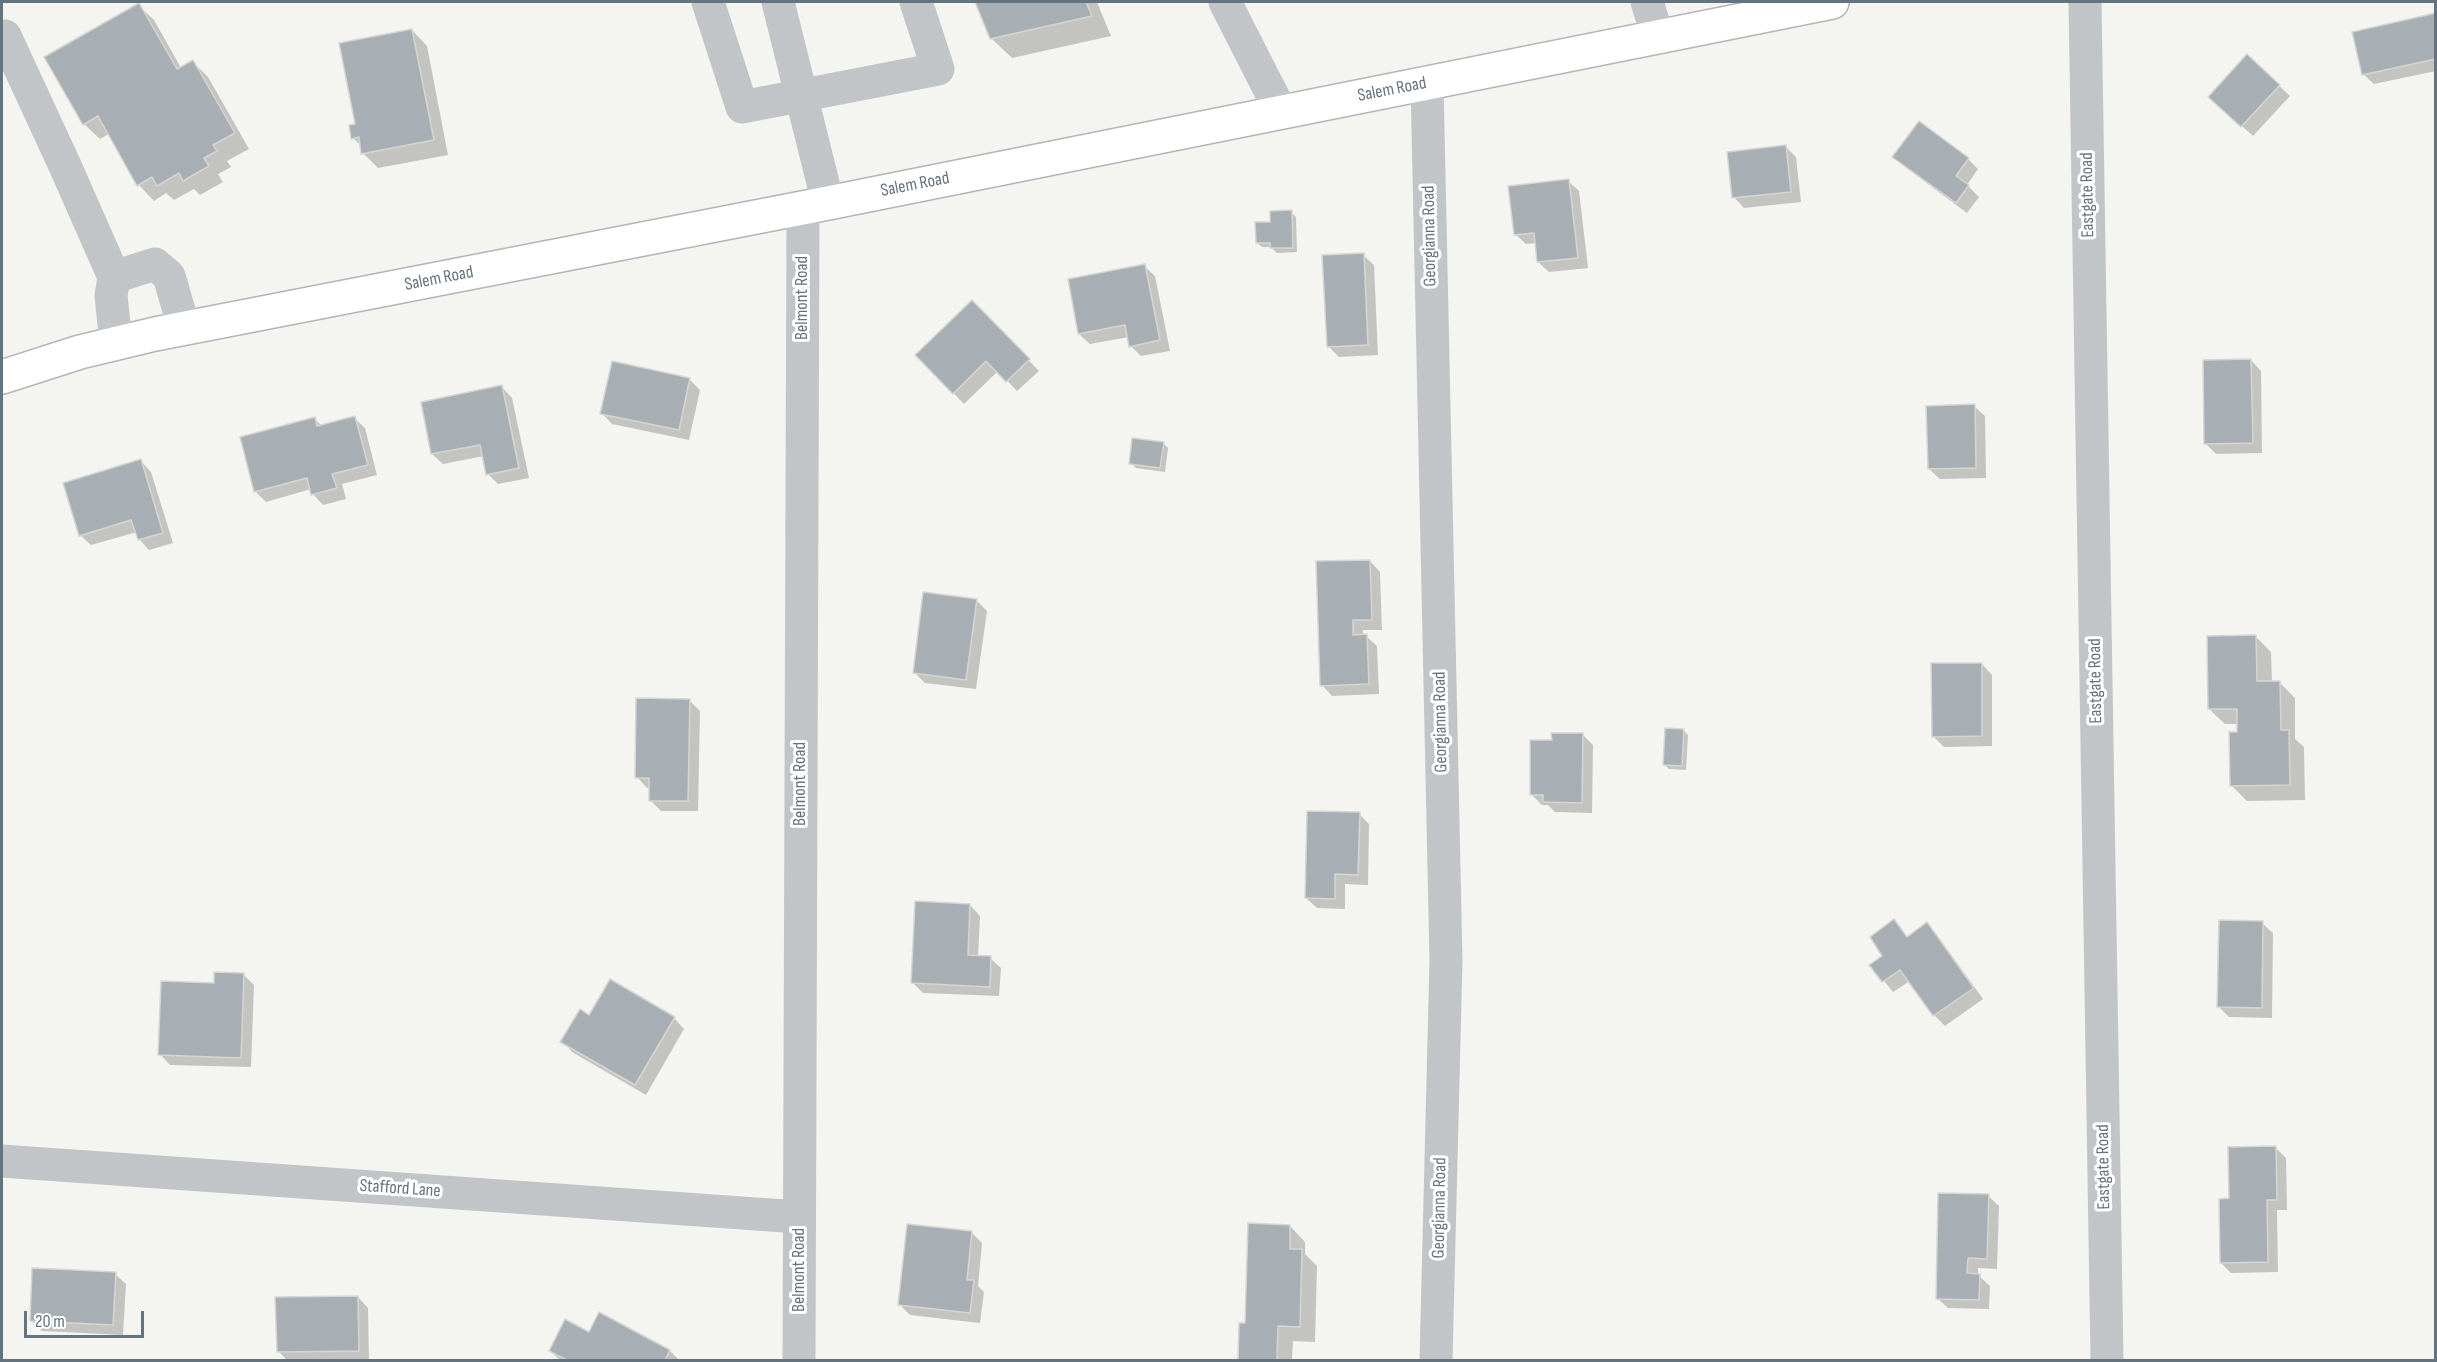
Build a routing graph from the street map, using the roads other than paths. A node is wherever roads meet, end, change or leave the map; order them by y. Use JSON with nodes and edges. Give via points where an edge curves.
{"nodes":[{"id":1,"x":708,"y":2,"type":"edge"},
{"id":2,"x":778,"y":2,"type":"edge"},
{"id":3,"x":916,"y":2,"type":"edge"},
{"id":4,"x":1225,"y":2,"type":"edge"},
{"id":5,"x":1647,"y":2,"type":"edge"},
{"id":6,"x":1832,"y":2,"type":"edge"},
{"id":7,"x":2085,"y":2,"type":"edge"},
{"id":8,"x":4,"y":36,"type":"dead end"},
{"id":9,"x":1658,"y":37,"type":"junction"},
{"id":10,"x":1427,"y":83,"type":"junction"},
{"id":11,"x":802,"y":96,"type":"junction"},
{"id":12,"x":1281,"y":112,"type":"junction"},
{"id":13,"x":815,"y":205,"type":"junction"},
{"id":14,"x":114,"y":277,"type":"junction"},
{"id":15,"x":184,"y":328,"type":"junction"},
{"id":16,"x":116,"y":343,"type":"junction"},
{"id":17,"x":2,"y":377,"type":"edge"},
{"id":18,"x":2,"y":1161,"type":"edge"},
{"id":19,"x":799,"y":1217,"type":"junction"},
{"id":20,"x":799,"y":1360,"type":"edge"},
{"id":21,"x":1436,"y":1360,"type":"edge"},
{"id":22,"x":2107,"y":1360,"type":"edge"}],
"edges":[{"from":1,"to":11,"type":"street","via":[[742,107]]},
{"from":2,"to":11,"type":"street","name":"Belmont Road"},
{"from":3,"to":11,"type":"street","via":[[938,69]]},
{"from":4,"to":12,"type":"street"},
{"from":5,"to":9,"type":"street"},
{"from":6,"to":9,"type":"main road","name":"Salem Road"},
{"from":7,"to":22,"type":"street","name":"Eastgate Road"},
{"from":8,"to":14,"type":"street"},
{"from":9,"to":10,"type":"main road","name":"Salem Road"},
{"from":10,"to":12,"type":"main road","name":"Salem Road"},
{"from":10,"to":21,"type":"street","name":"Georgianna Road","via":[[1446,960]]},
{"from":11,"to":13,"type":"street","name":"Belmont Road"},
{"from":12,"to":13,"type":"main road","name":"Salem Road"},
{"from":13,"to":15,"type":"main road","name":"Salem Road"},
{"from":13,"to":19,"type":"street","name":"Belmont Road"},
{"from":14,"to":15,"type":"street","via":[[155,264],[169,276]]},
{"from":14,"to":16,"type":"street","via":[[111,296]]},
{"from":15,"to":16,"type":"main road","name":"Salem Road"},
{"from":16,"to":17,"type":"main road","name":"Salem Road"},
{"from":18,"to":19,"type":"street","name":"Stafford Lane"},
{"from":19,"to":20,"type":"street","name":"Belmont Road"}]}
